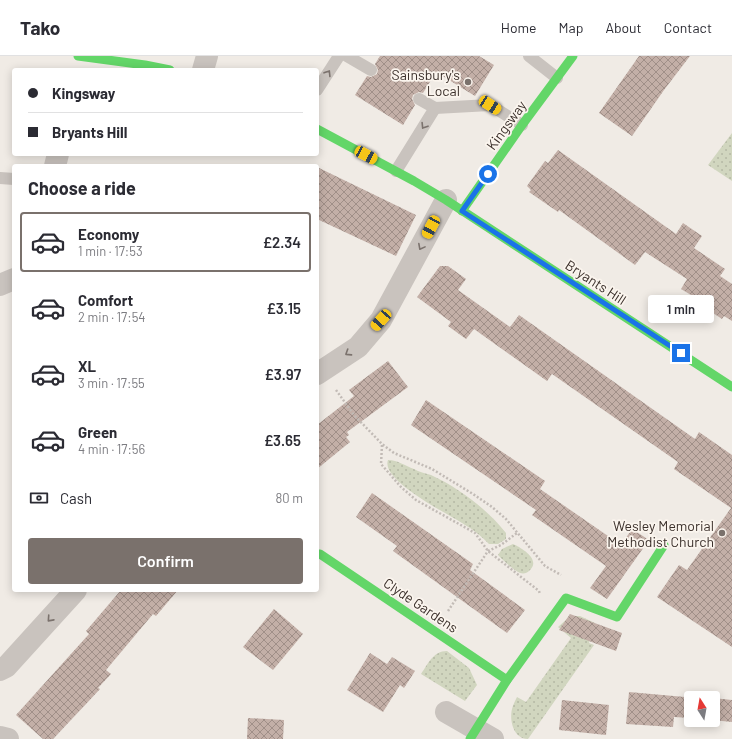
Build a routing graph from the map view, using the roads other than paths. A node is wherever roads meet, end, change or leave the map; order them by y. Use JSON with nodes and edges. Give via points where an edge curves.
{"nodes":[{"id":1,"x":79,"y":56,"type":"edge"},
{"id":2,"x":207,"y":56,"type":"edge"},
{"id":3,"x":339,"y":56,"type":"edge"},
{"id":4,"x":347,"y":56,"type":"edge"},
{"id":5,"x":529,"y":56,"type":"edge"},
{"id":6,"x":573,"y":56,"type":"edge"},
{"id":7,"x":76,"y":68,"type":"edge"},
{"id":8,"x":160,"y":68,"type":"edge"},
{"id":9,"x":203,"y":68,"type":"edge"},
{"id":10,"x":371,"y":70,"type":"dead end"},
{"id":11,"x":557,"y":78,"type":"junction"},
{"id":12,"x":319,"y":87,"type":"edge"},
{"id":13,"x":419,"y":99,"type":"dead end"},
{"id":14,"x":435,"y":108,"type":"junction"},
{"id":15,"x":522,"y":126,"type":"junction"},
{"id":16,"x":319,"y":130,"type":"edge"},
{"id":17,"x":396,"y":171,"type":"junction"},
{"id":18,"x":0,"y":178,"type":"edge"},
{"id":19,"x":12,"y":179,"type":"edge"},
{"id":20,"x":454,"y":206,"type":"junction"},
{"id":21,"x":12,"y":280,"type":"edge"},
{"id":22,"x":0,"y":285,"type":"edge"},
{"id":23,"x":320,"y":372,"type":"edge"},
{"id":24,"x":732,"y":387,"type":"edge"},
{"id":25,"x":664,"y":545,"type":"dead end"},
{"id":26,"x":320,"y":554,"type":"dead end"},
{"id":27,"x":74,"y":592,"type":"edge"},
{"id":28,"x":0,"y":670,"type":"edge"},
{"id":29,"x":507,"y":680,"type":"junction"},
{"id":30,"x":446,"y":712,"type":"dead end"},
{"id":31,"x":479,"y":735,"type":"edge"},
{"id":32,"x":0,"y":737,"type":"edge"},
{"id":33,"x":8,"y":739,"type":"edge"}],
"edges":[{"from":1,"to":7,"type":"street"},
{"from":1,"to":8,"type":"street"},
{"from":2,"to":9,"type":"street"},
{"from":12,"to":3,"type":"lane","one_way":true},
{"from":4,"to":10,"type":"lane"},
{"from":5,"to":11,"type":"lane"},
{"from":6,"to":11,"type":"street","name":"Kingsway"},
{"from":11,"to":15,"type":"street","name":"Kingsway"},
{"from":13,"to":14,"type":"lane"},
{"from":14,"to":15,"type":"lane","via":[[490,105]]},
{"from":14,"to":17,"type":"lane","one_way":true},
{"from":15,"to":20,"type":"street","name":"Kingsway"},
{"from":16,"to":17,"type":"street","name":"Bryants Hill"},
{"from":17,"to":20,"type":"street","name":"Bryants Hill"},
{"from":18,"to":19,"type":"lane"},
{"from":20,"to":23,"type":"street","one_way":true,"via":[[381,320],[358,347]]},
{"from":20,"to":24,"type":"street","name":"Bryants Hill"},
{"from":21,"to":22,"type":"street"},
{"from":25,"to":29,"type":"street","via":[[616,617],[566,598]]},
{"from":26,"to":29,"type":"street","name":"Clyde Gardens"},
{"from":27,"to":28,"type":"street","one_way":true,"via":[[6,667]]},
{"from":29,"to":31,"type":"street"},
{"from":30,"to":31,"type":"street"},
{"from":32,"to":33,"type":"street"}]}
